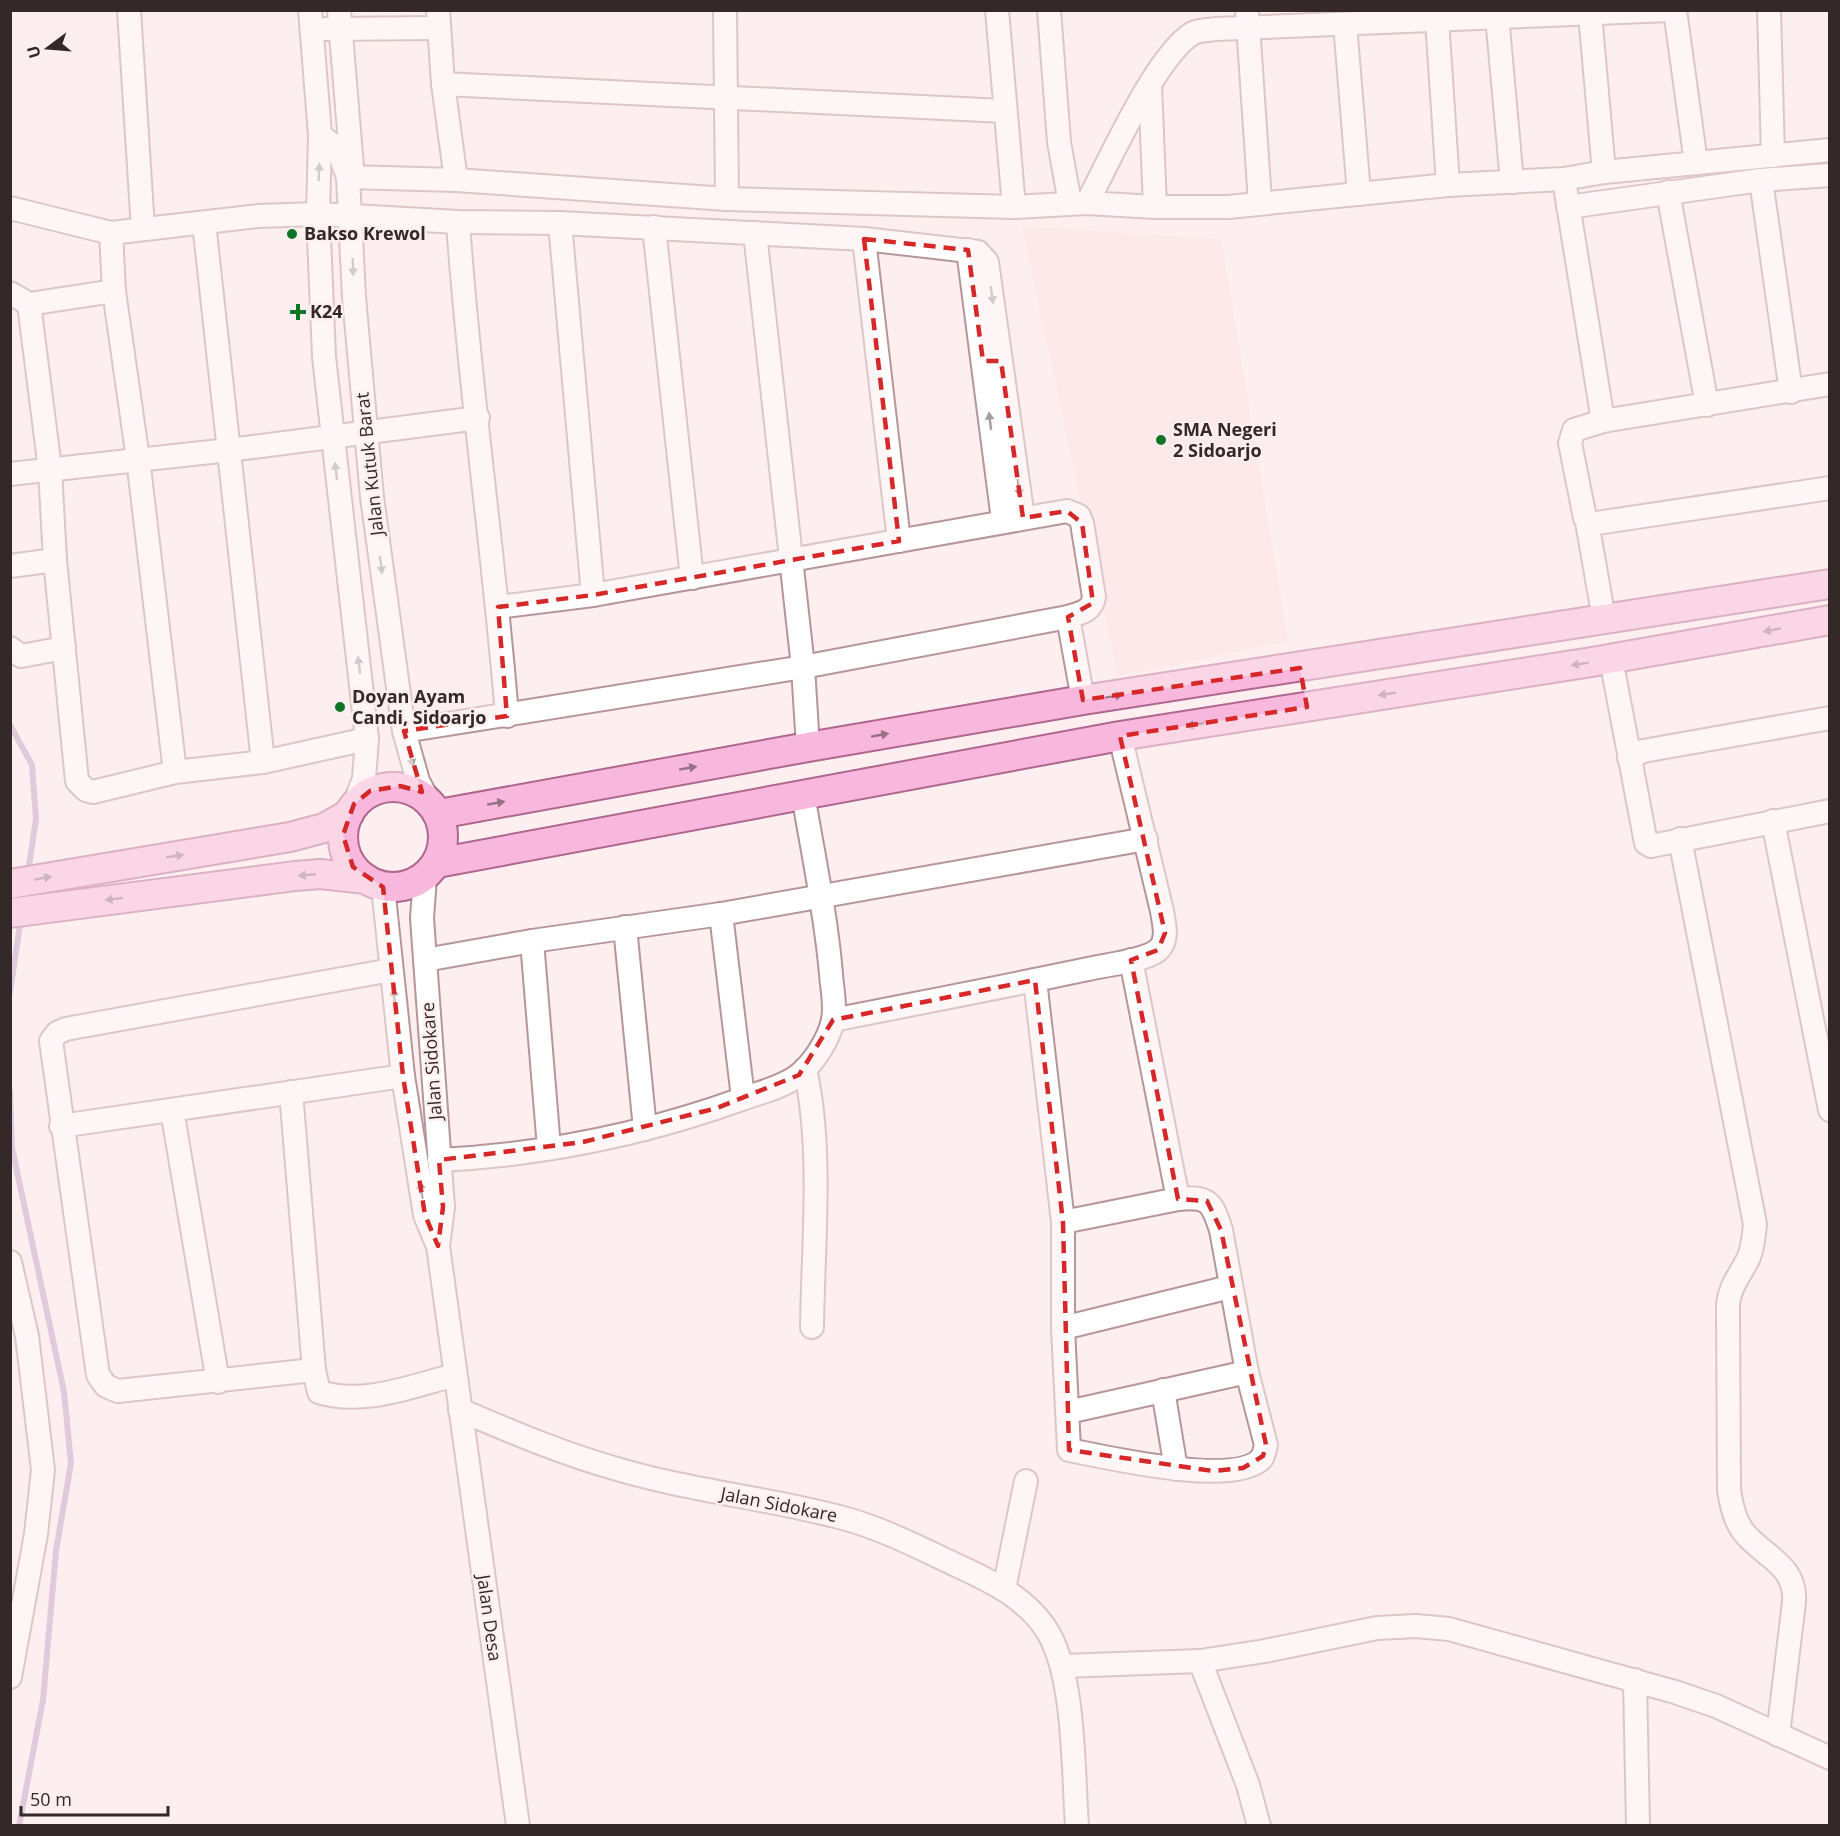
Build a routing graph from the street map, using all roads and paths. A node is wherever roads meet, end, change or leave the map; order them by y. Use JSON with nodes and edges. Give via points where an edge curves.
{"nodes":[{"id":1,"x":129,"y":10,"type":"edge"},
{"id":2,"x":725,"y":10,"type":"edge"},
{"id":3,"x":990,"y":10,"type":"edge"},
{"id":4,"x":1004,"y":10,"type":"edge"},
{"id":5,"x":1049,"y":10,"type":"edge"},
{"id":6,"x":1672,"y":10,"type":"edge"},
{"id":7,"x":1769,"y":10,"type":"edge"},
{"id":8,"x":997,"y":11,"type":"edge"},
{"id":9,"x":1538,"y":13,"type":"edge"},
{"id":10,"x":1590,"y":14,"type":"junction"},
{"id":11,"x":1497,"y":16,"type":"junction"},
{"id":12,"x":439,"y":19,"type":"edge"},
{"id":13,"x":1437,"y":19,"type":"junction"},
{"id":14,"x":311,"y":20,"type":"edge"},
{"id":15,"x":339,"y":20,"type":"edge"},
{"id":16,"x":1248,"y":20,"type":"edge"},
{"id":17,"x":1345,"y":24,"type":"junction"},
{"id":18,"x":443,"y":84,"type":"junction"},
{"id":19,"x":1150,"y":84,"type":"junction"},
{"id":20,"x":728,"y":97,"type":"junction"},
{"id":21,"x":1004,"y":111,"type":"junction"},
{"id":22,"x":320,"y":135,"type":"junction"},
{"id":23,"x":1830,"y":150,"type":"edge"},
{"id":24,"x":1773,"y":156,"type":"junction"},
{"id":25,"x":1696,"y":163,"type":"junction"},
{"id":26,"x":1604,"y":172,"type":"junction"},
{"id":27,"x":1830,"y":176,"type":"edge"},
{"id":28,"x":350,"y":177,"type":"junction"},
{"id":29,"x":1564,"y":179,"type":"junction"},
{"id":30,"x":456,"y":180,"type":"junction"},
{"id":31,"x":1761,"y":180,"type":"junction"},
{"id":32,"x":1512,"y":182,"type":"junction"},
{"id":33,"x":1448,"y":185,"type":"junction"},
{"id":34,"x":1668,"y":192,"type":"junction"},
{"id":35,"x":1359,"y":194,"type":"junction"},
{"id":36,"x":727,"y":199,"type":"junction"},
{"id":37,"x":1260,"y":202,"type":"junction"},
{"id":38,"x":1079,"y":203,"type":"junction"},
{"id":39,"x":1014,"y":207,"type":"junction"},
{"id":40,"x":1155,"y":207,"type":"junction"},
{"id":41,"x":1568,"y":207,"type":"junction"},
{"id":42,"x":10,"y":208,"type":"edge"},
{"id":43,"x":318,"y":214,"type":"junction"},
{"id":44,"x":351,"y":217,"type":"junction"},
{"id":45,"x":458,"y":222,"type":"junction"},
{"id":46,"x":204,"y":223,"type":"junction"},
{"id":47,"x":560,"y":223,"type":"junction"},
{"id":48,"x":654,"y":227,"type":"junction"},
{"id":49,"x":143,"y":229,"type":"junction"},
{"id":50,"x":111,"y":233,"type":"junction"},
{"id":51,"x":755,"y":233,"type":"junction"},
{"id":52,"x":864,"y":239,"type":"junction"},
{"id":53,"x":114,"y":291,"type":"junction"},
{"id":54,"x":20,"y":298,"type":"edge"},
{"id":55,"x":1830,"y":384,"type":"edge"},
{"id":56,"x":1791,"y":392,"type":"junction"},
{"id":57,"x":1707,"y":405,"type":"junction"},
{"id":58,"x":478,"y":418,"type":"junction"},
{"id":59,"x":1603,"y":420,"type":"junction"},
{"id":60,"x":365,"y":433,"type":"junction"},
{"id":61,"x":332,"y":438,"type":"junction"},
{"id":62,"x":229,"y":450,"type":"junction"},
{"id":63,"x":138,"y":459,"type":"junction"},
{"id":64,"x":50,"y":470,"type":"junction"},
{"id":65,"x":10,"y":474,"type":"edge"},
{"id":66,"x":1830,"y":488,"type":"edge"},
{"id":67,"x":1013,"y":519,"type":"junction"},
{"id":68,"x":1587,"y":522,"type":"junction"},
{"id":69,"x":899,"y":541,"type":"junction"},
{"id":70,"x":55,"y":560,"type":"junction"},
{"id":71,"x":792,"y":561,"type":"junction"},
{"id":72,"x":10,"y":566,"type":"edge"},
{"id":73,"x":692,"y":578,"type":"junction"},
{"id":74,"x":1830,"y":584,"type":"edge"},
{"id":75,"x":593,"y":596,"type":"junction"},
{"id":76,"x":498,"y":607,"type":"junction"},
{"id":77,"x":1068,"y":617,"type":"junction"},
{"id":78,"x":1604,"y":619,"type":"junction"},
{"id":79,"x":1830,"y":620,"type":"edge"},
{"id":80,"x":10,"y":648,"type":"edge"},
{"id":81,"x":64,"y":648,"type":"junction"},
{"id":82,"x":1611,"y":658,"type":"junction"},
{"id":83,"x":803,"y":668,"type":"junction"},
{"id":84,"x":1300,"y":668,"type":"junction"},
{"id":85,"x":1083,"y":700,"type":"junction"},
{"id":86,"x":1307,"y":706,"type":"junction"},
{"id":87,"x":507,"y":716,"type":"junction"},
{"id":88,"x":1830,"y":718,"type":"edge"},
{"id":89,"x":404,"y":731,"type":"junction"},
{"id":90,"x":1120,"y":736,"type":"junction"},
{"id":91,"x":368,"y":739,"type":"junction"},
{"id":92,"x":808,"y":747,"type":"junction"},
{"id":93,"x":1629,"y":758,"type":"junction"},
{"id":94,"x":263,"y":762,"type":"junction"},
{"id":95,"x":175,"y":772,"type":"junction"},
{"id":96,"x":803,"y":794,"type":"junction"},
{"id":97,"x":433,"y":806,"type":"junction"},
{"id":98,"x":352,"y":809,"type":"junction"},
{"id":99,"x":1830,"y":811,"type":"edge"},
{"id":100,"x":1773,"y":821,"type":"junction"},
{"id":101,"x":1146,"y":839,"type":"junction"},
{"id":102,"x":1680,"y":839,"type":"junction"},
{"id":103,"x":431,"y":870,"type":"junction"},
{"id":104,"x":374,"y":883,"type":"junction"},
{"id":105,"x":10,"y":884,"type":"edge"},
{"id":106,"x":821,"y":897,"type":"junction"},
{"id":107,"x":10,"y":913,"type":"edge"},
{"id":108,"x":721,"y":914,"type":"junction"},
{"id":109,"x":626,"y":927,"type":"junction"},
{"id":110,"x":532,"y":941,"type":"junction"},
{"id":111,"x":425,"y":960,"type":"junction"},
{"id":112,"x":1131,"y":960,"type":"junction"},
{"id":113,"x":391,"y":970,"type":"junction"},
{"id":114,"x":1035,"y":980,"type":"junction"},
{"id":115,"x":832,"y":1020,"type":"junction"},
{"id":116,"x":805,"y":1069,"type":"junction"},
{"id":117,"x":403,"y":1076,"type":"junction"},
{"id":118,"x":291,"y":1092,"type":"junction"},
{"id":119,"x":743,"y":1098,"type":"junction"},
{"id":120,"x":172,"y":1110,"type":"junction"},
{"id":121,"x":1830,"y":1110,"type":"edge"},
{"id":122,"x":61,"y":1126,"type":"junction"},
{"id":123,"x":645,"y":1129,"type":"junction"},
{"id":124,"x":549,"y":1148,"type":"junction"},
{"id":125,"x":439,"y":1160,"type":"junction"},
{"id":126,"x":1178,"y":1199,"type":"junction"},
{"id":127,"x":1063,"y":1222,"type":"junction"},
{"id":128,"x":438,"y":1245,"type":"junction"},
{"id":129,"x":10,"y":1262,"type":"edge"},
{"id":130,"x":1230,"y":1287,"type":"junction"},
{"id":131,"x":812,"y":1327,"type":"dead end"},
{"id":132,"x":1063,"y":1328,"type":"junction"},
{"id":133,"x":19,"y":1337,"type":"edge"},
{"id":134,"x":314,"y":1370,"type":"junction"},
{"id":135,"x":1247,"y":1372,"type":"junction"},
{"id":136,"x":455,"y":1376,"type":"junction"},
{"id":137,"x":218,"y":1382,"type":"junction"},
{"id":138,"x":1163,"y":1390,"type":"junction"},
{"id":139,"x":460,"y":1410,"type":"junction"},
{"id":140,"x":1068,"y":1412,"type":"junction"},
{"id":141,"x":1176,"y":1469,"type":"junction"},
{"id":142,"x":1026,"y":1481,"type":"dead end"},
{"id":143,"x":1004,"y":1589,"type":"junction"},
{"id":144,"x":1200,"y":1661,"type":"junction"},
{"id":145,"x":1063,"y":1666,"type":"junction"},
{"id":146,"x":10,"y":1677,"type":"edge"},
{"id":147,"x":1635,"y":1680,"type":"junction"},
{"id":148,"x":1778,"y":1734,"type":"junction"},
{"id":149,"x":1830,"y":1758,"type":"edge"},
{"id":150,"x":518,"y":1826,"type":"edge"},
{"id":151,"x":1077,"y":1826,"type":"edge"},
{"id":152,"x":1259,"y":1826,"type":"edge"},
{"id":153,"x":1638,"y":1826,"type":"edge"}],
"edges":[{"from":1,"to":49,"type":"street"},
{"from":2,"to":20,"type":"street"},
{"from":3,"to":8,"type":"street"},
{"from":4,"to":8,"type":"street"},
{"from":5,"to":38,"type":"street","via":[[1059,142]]},
{"from":6,"to":10,"type":"street"},
{"from":6,"to":25,"type":"street"},
{"from":7,"to":24,"type":"street"},
{"from":8,"to":21,"type":"street"},
{"from":9,"to":10,"type":"street"},
{"from":9,"to":11,"type":"street"},
{"from":10,"to":26,"type":"street"},
{"from":11,"to":13,"type":"street"},
{"from":11,"to":32,"type":"street"},
{"from":12,"to":15,"type":"street"},
{"from":12,"to":18,"type":"street"},
{"from":13,"to":17,"type":"street"},
{"from":13,"to":33,"type":"street"},
{"from":14,"to":15,"type":"street"},
{"from":14,"to":22,"type":"street","name":"Jalan Kutuk Barat"},
{"from":15,"to":28,"type":"street"},
{"from":16,"to":17,"type":"street"},
{"from":16,"to":19,"type":"street","via":[[1194,33],[1168,57]]},
{"from":16,"to":37,"type":"street"},
{"from":17,"to":35,"type":"street"},
{"from":18,"to":20,"type":"street"},
{"from":18,"to":30,"type":"street"},
{"from":19,"to":38,"type":"street"},
{"from":19,"to":40,"type":"street"},
{"from":20,"to":21,"type":"street"},
{"from":20,"to":36,"type":"street"},
{"from":21,"to":39,"type":"street"},
{"from":22,"to":28,"type":"street","name":"Jalan Kutuk Barat","via":[[337,148]]},
{"from":43,"to":22,"type":"street","name":"Jalan Kutuk Barat","one_way":true},
{"from":23,"to":24,"type":"street"},
{"from":24,"to":25,"type":"street"},
{"from":25,"to":26,"type":"street"},
{"from":26,"to":29,"type":"street"},
{"from":27,"to":31,"type":"street"},
{"from":28,"to":30,"type":"street"},
{"from":28,"to":44,"type":"street","name":"Jalan Kutuk Barat"},
{"from":29,"to":32,"type":"street"},
{"from":29,"to":41,"type":"street"},
{"from":30,"to":36,"type":"street"},
{"from":31,"to":34,"type":"street"},
{"from":31,"to":56,"type":"street"},
{"from":32,"to":33,"type":"street"},
{"from":33,"to":35,"type":"street"},
{"from":34,"to":41,"type":"street"},
{"from":34,"to":57,"type":"street"},
{"from":35,"to":37,"type":"street"},
{"from":36,"to":39,"type":"street"},
{"from":37,"to":40,"type":"street","via":[[1228,207]]},
{"from":38,"to":39,"type":"street"},
{"from":38,"to":40,"type":"street"},
{"from":41,"to":59,"type":"street"},
{"from":42,"to":50,"type":"street"},
{"from":43,"to":44,"type":"street"},
{"from":43,"to":46,"type":"street"},
{"from":43,"to":61,"type":"street","name":"Jalan Kutuk Barat"},
{"from":44,"to":45,"type":"street"},
{"from":44,"to":60,"type":"street","name":"Jalan Kutuk Barat","one_way":true},
{"from":45,"to":47,"type":"street"},
{"from":45,"to":58,"type":"street"},
{"from":46,"to":49,"type":"street"},
{"from":46,"to":62,"type":"street"},
{"from":47,"to":48,"type":"street"},
{"from":47,"to":75,"type":"street"},
{"from":48,"to":51,"type":"street"},
{"from":48,"to":73,"type":"street"},
{"from":49,"to":50,"type":"street"},
{"from":50,"to":53,"type":"street"},
{"from":51,"to":52,"type":"street"},
{"from":51,"to":71,"type":"street"},
{"from":52,"to":67,"type":"street","via":[[968,250],[992,361]]},
{"from":52,"to":69,"type":"street"},
{"from":53,"to":54,"type":"street"},
{"from":53,"to":63,"type":"street"},
{"from":54,"to":64,"type":"street"},
{"from":55,"to":56,"type":"street"},
{"from":56,"to":57,"type":"street"},
{"from":57,"to":59,"type":"street"},
{"from":58,"to":60,"type":"street"},
{"from":58,"to":76,"type":"street"},
{"from":59,"to":68,"type":"street","via":[[1578,427],[1571,439]]},
{"from":60,"to":61,"type":"street"},
{"from":60,"to":89,"type":"street","name":"Jalan Kutuk Barat","one_way":true},
{"from":61,"to":62,"type":"street"},
{"from":91,"to":61,"type":"street","name":"Jalan Kutuk Barat","one_way":true},
{"from":62,"to":63,"type":"street"},
{"from":62,"to":94,"type":"street"},
{"from":63,"to":64,"type":"street"},
{"from":63,"to":95,"type":"street"},
{"from":64,"to":65,"type":"street"},
{"from":64,"to":70,"type":"street"},
{"from":66,"to":68,"type":"street"},
{"from":67,"to":69,"type":"street"},
{"from":67,"to":77,"type":"street","via":[[1067,511],[1079,516],[1093,603],[1087,610]]},
{"from":68,"to":78,"type":"street"},
{"from":69,"to":71,"type":"street"},
{"from":70,"to":72,"type":"street"},
{"from":70,"to":81,"type":"street"},
{"from":71,"to":73,"type":"street"},
{"from":71,"to":83,"type":"street"},
{"from":73,"to":75,"type":"street"},
{"from":74,"to":78,"type":"main road"},
{"from":75,"to":76,"type":"street"},
{"from":76,"to":87,"type":"street"},
{"from":77,"to":83,"type":"street"},
{"from":77,"to":85,"type":"street"},
{"from":78,"to":84,"type":"main road"},
{"from":79,"to":82,"type":"main road","one_way":true},
{"from":80,"to":81,"type":"street","via":[[21,656]]},
{"from":81,"to":95,"type":"street","via":[[76,781],[93,792]]},
{"from":82,"to":86,"type":"main road","one_way":true},
{"from":82,"to":93,"type":"street"},
{"from":83,"to":87,"type":"street"},
{"from":83,"to":92,"type":"street"},
{"from":85,"to":84,"type":"main road","one_way":true},
{"from":84,"to":86,"type":"main road"},
{"from":92,"to":85,"type":"main road","one_way":true},
{"from":86,"to":90,"type":"main road","one_way":true},
{"from":87,"to":89,"type":"street"},
{"from":88,"to":93,"type":"street","via":[[1643,751]]},
{"from":89,"to":97,"type":"street","name":"Jalan Kutuk Barat","one_way":true,"via":[[418,781]]},
{"from":90,"to":96,"type":"main road"},
{"from":90,"to":101,"type":"street"},
{"from":91,"to":94,"type":"street"},
{"from":91,"to":98,"type":"street","name":"Jalan Kutuk Barat","via":[[364,779]]},
{"from":97,"to":92,"type":"main road","one_way":true},
{"from":93,"to":102,"type":"street","via":[[1644,839],[1651,846]]},
{"from":94,"to":95,"type":"street"},
{"from":96,"to":103,"type":"main road"},
{"from":96,"to":106,"type":"street"},
{"from":97,"to":98,"type":"main road","via":[[407,788],[384,787],[370,791]]},
{"from":97,"to":103,"type":"main road","via":[[443,829],[443,845]]},
{"from":98,"to":104,"type":"main road","via":[[343,835],[345,852],[353,867]]},
{"from":105,"to":98,"type":"main road","one_way":true,"via":[[290,837],[324,828]]},
{"from":99,"to":100,"type":"street"},
{"from":100,"to":102,"type":"street"},
{"from":100,"to":121,"type":"street"},
{"from":101,"to":106,"type":"street"},
{"from":101,"to":112,"type":"street","via":[[1164,942],[1158,950]]},
{"from":102,"to":148,"type":"street","via":[[1755,1224],[1754,1244],[1730,1289],[1728,1304],[1729,1490],[1743,1532],[1794,1583]]},
{"from":103,"to":104,"type":"main road","via":[[412,884]]},
{"from":103,"to":111,"type":"street","name":"Jalan Sidokare","via":[[421,904]]},
{"from":104,"to":107,"type":"main road","one_way":true,"via":[[320,874]]},
{"from":104,"to":113,"type":"street","name":"Jalan Sidokare"},
{"from":106,"to":108,"type":"street"},
{"from":106,"to":115,"type":"street","via":[[830,955]]},
{"from":108,"to":109,"type":"street"},
{"from":108,"to":119,"type":"street"},
{"from":109,"to":110,"type":"street"},
{"from":109,"to":123,"type":"street"},
{"from":110,"to":111,"type":"street"},
{"from":110,"to":124,"type":"street"},
{"from":111,"to":125,"type":"street","name":"Jalan Sidokare"},
{"from":112,"to":114,"type":"street"},
{"from":112,"to":126,"type":"street"},
{"from":117,"to":113,"type":"street","name":"Jalan Sidokare","one_way":true},
{"from":113,"to":122,"type":"street","via":[[57,1033],[51,1041]]},
{"from":114,"to":115,"type":"street"},
{"from":114,"to":127,"type":"street"},
{"from":115,"to":116,"type":"street","via":[[819,1050]]},
{"from":116,"to":119,"type":"street","via":[[784,1085]]},
{"from":116,"to":131,"type":"street","via":[[813,1142]]},
{"from":117,"to":118,"type":"street"},
{"from":128,"to":117,"type":"street","name":"Jalan Sidokare","one_way":true,"via":[[425,1215]]},
{"from":118,"to":120,"type":"street"},
{"from":118,"to":134,"type":"street"},
{"from":119,"to":123,"type":"street"},
{"from":120,"to":122,"type":"street"},
{"from":120,"to":137,"type":"street"},
{"from":122,"to":137,"type":"street","via":[[98,1375],[106,1386],[118,1391]]},
{"from":123,"to":124,"type":"street"},
{"from":124,"to":125,"type":"street"},
{"from":125,"to":128,"type":"street","name":"Jalan Sidokare","via":[[443,1207]]},
{"from":126,"to":127,"type":"street"},
{"from":126,"to":130,"type":"street","via":[[1196,1197],[1207,1201],[1214,1210]]},
{"from":127,"to":132,"type":"street"},
{"from":128,"to":136,"type":"street","name":"Jalan Sidokare"},
{"from":129,"to":133,"type":"street"},
{"from":130,"to":132,"type":"street"},
{"from":130,"to":135,"type":"street"},
{"from":132,"to":140,"type":"street"},
{"from":133,"to":146,"type":"street","via":[[43,1470],[36,1534]]},
{"from":134,"to":136,"type":"street","via":[[320,1392],[334,1396],[386,1394]]},
{"from":134,"to":137,"type":"street"},
{"from":135,"to":138,"type":"street"},
{"from":135,"to":141,"type":"street","via":[[1266,1444],[1263,1456],[1243,1468]]},
{"from":136,"to":139,"type":"street","name":"Jalan Sidokare"},
{"from":138,"to":140,"type":"street"},
{"from":138,"to":141,"type":"street"},
{"from":139,"to":143,"type":"street","name":"Jalan Sidokare","via":[[547,1447],[617,1470],[845,1518]]},
{"from":139,"to":150,"type":"street","name":"Jalan Desa"},
{"from":140,"to":141,"type":"street","via":[[1069,1450]]},
{"from":142,"to":143,"type":"street"},
{"from":143,"to":145,"type":"street","name":"Jalan Sidokare","via":[[1033,1612],[1048,1632]]},
{"from":144,"to":145,"type":"street"},
{"from":144,"to":147,"type":"street","via":[[1377,1628],[1416,1626],[1449,1629]]},
{"from":144,"to":152,"type":"street","via":[[1248,1785]]},
{"from":145,"to":151,"type":"street","name":"Jalan Sidokare"},
{"from":147,"to":148,"type":"street","via":[[1716,1706]]},
{"from":147,"to":153,"type":"street"},
{"from":148,"to":149,"type":"street"}]}
